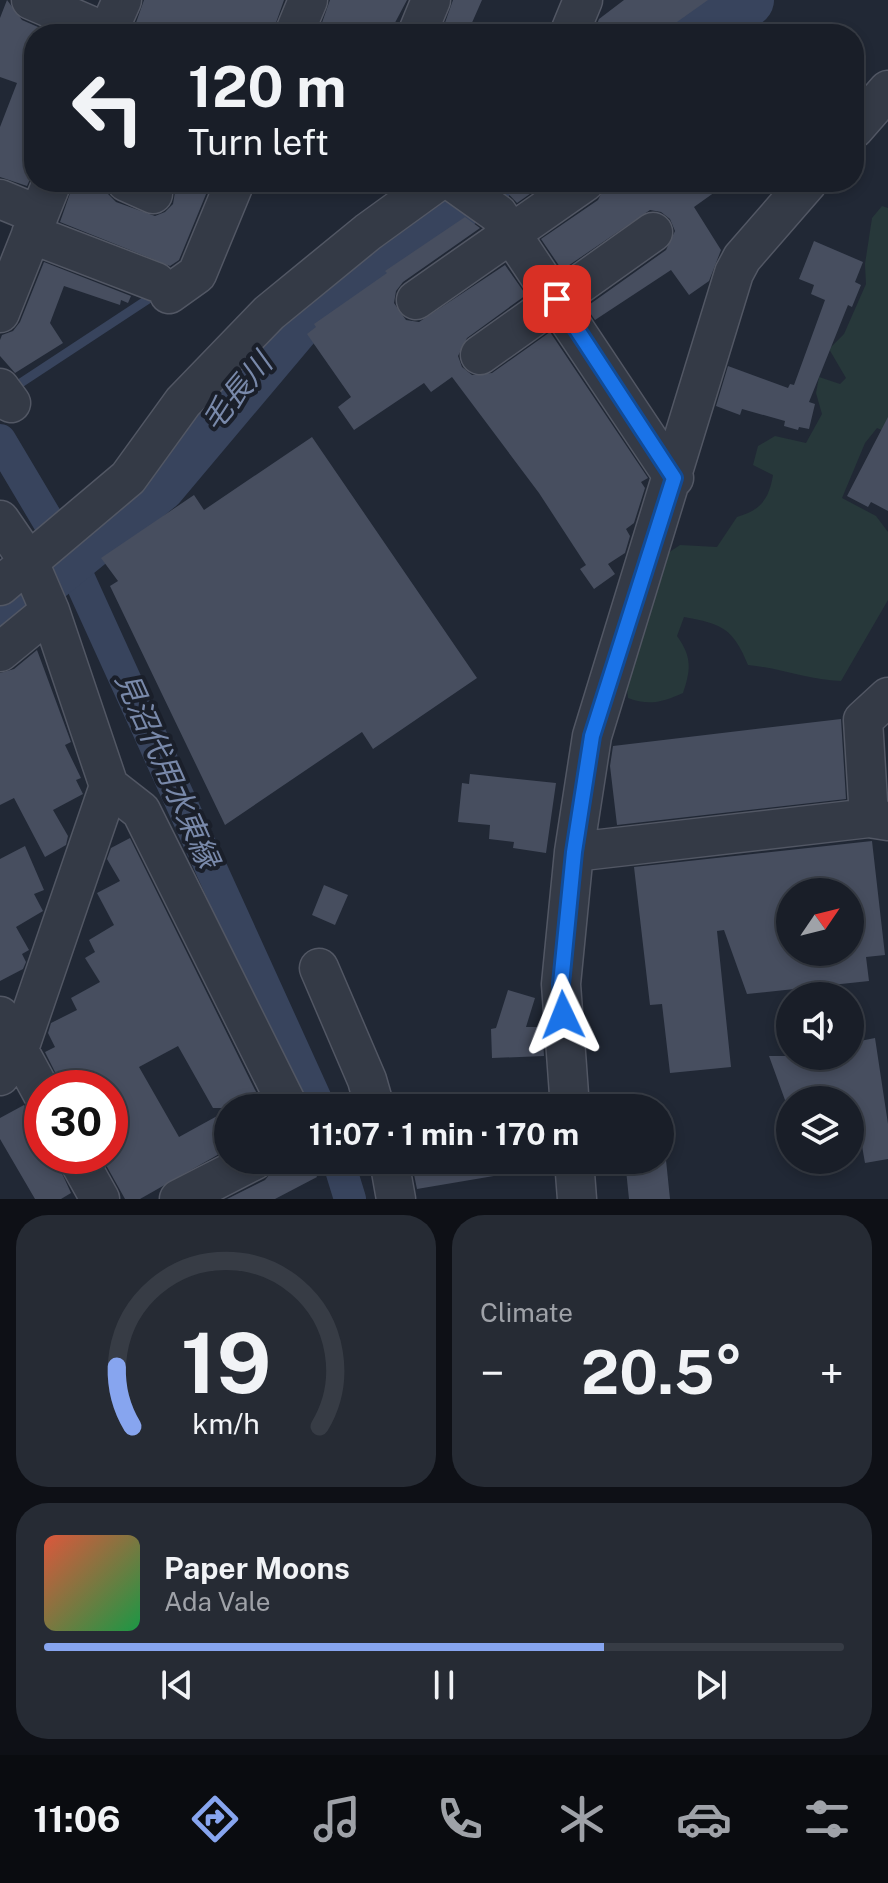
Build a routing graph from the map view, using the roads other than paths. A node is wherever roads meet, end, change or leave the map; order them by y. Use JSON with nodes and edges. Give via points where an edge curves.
{"nodes":[{"id":1,"x":31,"y":0,"type":"edge"},
{"id":2,"x":308,"y":0,"type":"edge"},
{"id":3,"x":431,"y":0,"type":"edge"},
{"id":4,"x":583,"y":0,"type":"edge"},
{"id":5,"x":109,"y":24,"type":"edge"},
{"id":6,"x":298,"y":24,"type":"edge"},
{"id":7,"x":421,"y":24,"type":"edge"},
{"id":8,"x":573,"y":24,"type":"edge"},
{"id":9,"x":888,"y":90,"type":"edge"},
{"id":10,"x":864,"y":118,"type":"edge"},
{"id":11,"x":231,"y":192,"type":"edge"},
{"id":12,"x":423,"y":192,"type":"edge"},
{"id":13,"x":467,"y":192,"type":"edge"},
{"id":14,"x":571,"y":192,"type":"edge"},
{"id":15,"x":799,"y":192,"type":"edge"},
{"id":16,"x":0,"y":199,"type":"edge"},
{"id":17,"x":41,"y":210,"type":"edge"},
{"id":18,"x":653,"y":232,"type":"dead end"},
{"id":19,"x":512,"y":235,"type":"junction"},
{"id":20,"x":557,"y":299,"type":"junction"},
{"id":21,"x":416,"y":300,"type":"dead end"},
{"id":22,"x":0,"y":313,"type":"edge"},
{"id":23,"x":480,"y":355,"type":"dead end"},
{"id":24,"x":674,"y":478,"type":"junction"},
{"id":25,"x":0,"y":520,"type":"edge"},
{"id":26,"x":29,"y":562,"type":"junction"},
{"id":27,"x":0,"y":586,"type":"edge"},
{"id":28,"x":50,"y":611,"type":"junction"},
{"id":29,"x":0,"y":652,"type":"edge"},
{"id":30,"x":888,"y":697,"type":"edge"},
{"id":31,"x":109,"y":786,"type":"junction"},
{"id":32,"x":879,"y":820,"type":"edge"},
{"id":33,"x":574,"y":852,"type":"junction"},
{"id":34,"x":319,"y":968,"type":"dead end"},
{"id":35,"x":0,"y":1016,"type":"edge"},
{"id":36,"x":9,"y":1063,"type":"edge"},
{"id":37,"x":24,"y":1077,"type":"edge"},
{"id":38,"x":282,"y":1094,"type":"edge"},
{"id":39,"x":371,"y":1094,"type":"edge"},
{"id":40,"x":569,"y":1094,"type":"edge"},
{"id":41,"x":86,"y":1174,"type":"edge"},
{"id":42,"x":228,"y":1174,"type":"edge"},
{"id":43,"x":392,"y":1174,"type":"edge"},
{"id":44,"x":575,"y":1174,"type":"edge"},
{"id":45,"x":100,"y":1199,"type":"edge"},
{"id":46,"x":179,"y":1199,"type":"edge"},
{"id":47,"x":396,"y":1199,"type":"edge"},
{"id":48,"x":577,"y":1199,"type":"edge"}],
"edges":[{"from":1,"to":5,"type":"street"},
{"from":2,"to":6,"type":"street"},
{"from":3,"to":7,"type":"street"},
{"from":4,"to":8,"type":"street"},
{"from":9,"to":10,"type":"street"},
{"from":11,"to":17,"type":"street","via":[[197,274],[163,288]]},
{"from":12,"to":26,"type":"street","via":[[269,313],[183,402],[128,478]]},
{"from":13,"to":19,"type":"street","via":[[498,214]]},
{"from":14,"to":19,"type":"street"},
{"from":15,"to":24,"type":"street","via":[[734,273]]},
{"from":16,"to":17,"type":"street"},
{"from":17,"to":22,"type":"street"},
{"from":18,"to":20,"type":"street"},
{"from":19,"to":20,"type":"street"},
{"from":19,"to":21,"type":"street"},
{"from":20,"to":23,"type":"street"},
{"from":20,"to":24,"type":"street"},
{"from":24,"to":33,"type":"street","via":[[592,736]]},
{"from":25,"to":26,"type":"street"},
{"from":26,"to":27,"type":"street"},
{"from":26,"to":28,"type":"street"},
{"from":28,"to":29,"type":"street"},
{"from":28,"to":31,"type":"street"},
{"from":30,"to":32,"type":"street","via":[[863,720]]},
{"from":31,"to":36,"type":"street"},
{"from":31,"to":38,"type":"street","via":[[141,811]]},
{"from":32,"to":33,"type":"street"},
{"from":33,"to":40,"type":"street","via":[[561,984]]},
{"from":34,"to":39,"type":"street"},
{"from":35,"to":36,"type":"street"},
{"from":36,"to":37,"type":"street"},
{"from":41,"to":45,"type":"street"},
{"from":42,"to":46,"type":"street"},
{"from":43,"to":47,"type":"street"},
{"from":44,"to":48,"type":"street"}]}
